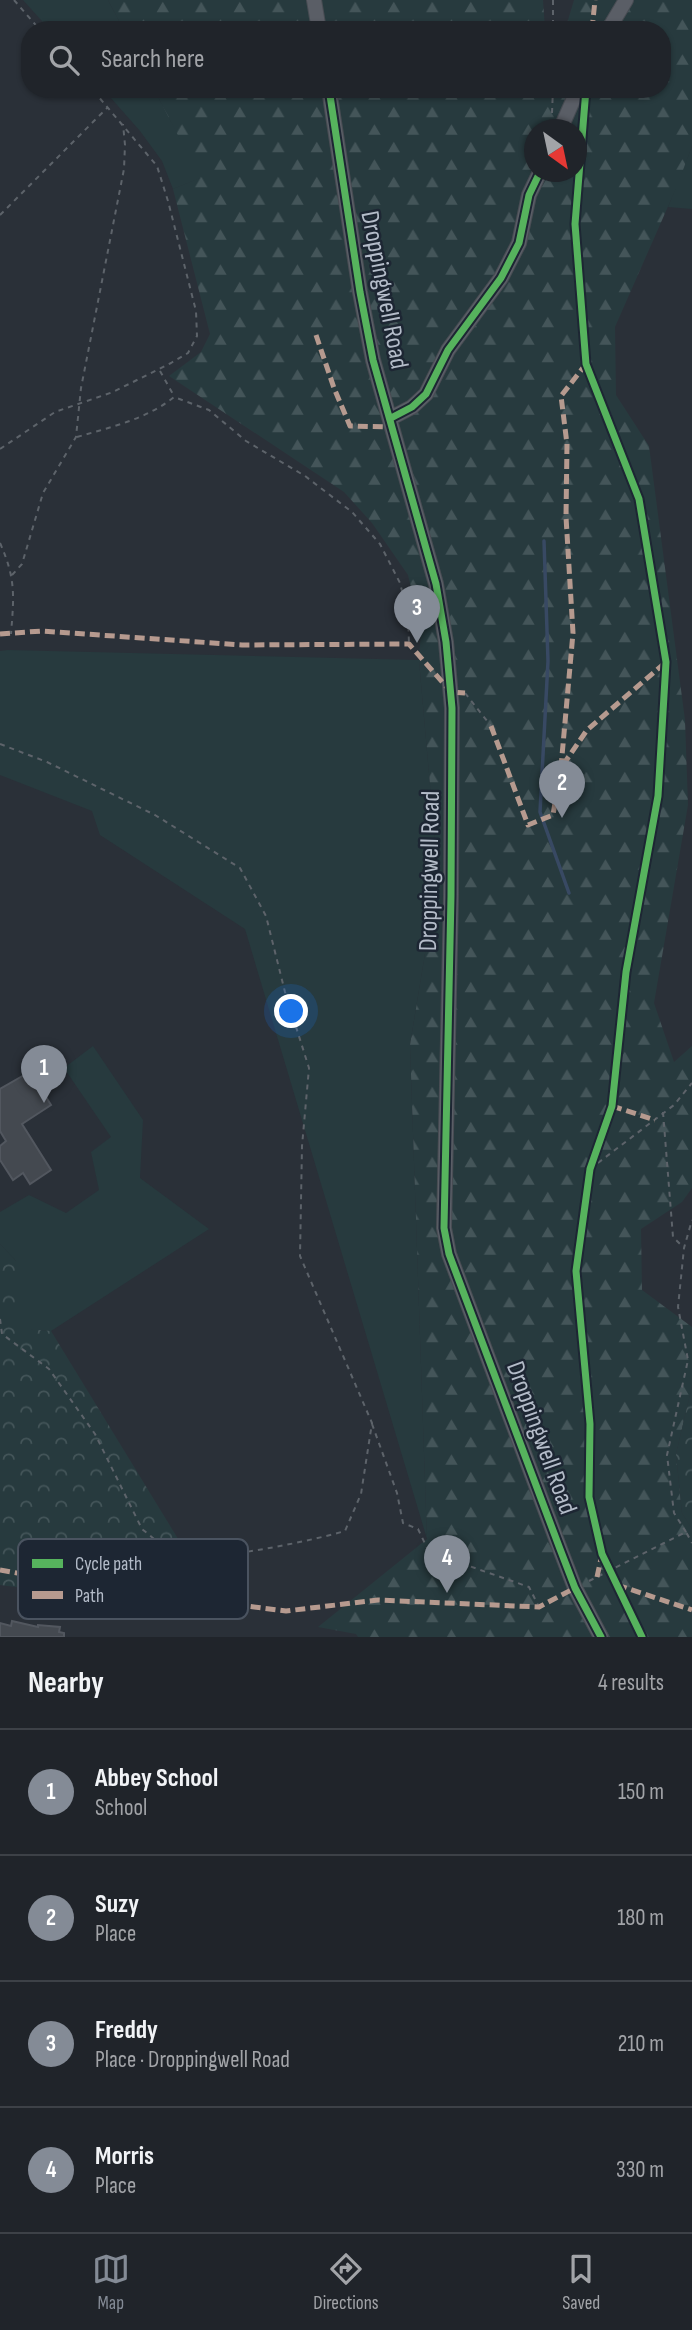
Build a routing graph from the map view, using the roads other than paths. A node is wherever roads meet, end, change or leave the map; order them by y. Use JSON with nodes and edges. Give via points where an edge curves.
{"nodes":[{"id":1,"x":314,"y":0,"type":"edge"},
{"id":2,"x":626,"y":0,"type":"edge"},
{"id":3,"x":318,"y":21,"type":"edge"},
{"id":4,"x":613,"y":21,"type":"edge"},
{"id":5,"x":330,"y":98,"type":"edge"},
{"id":6,"x":574,"y":98,"type":"edge"},
{"id":7,"x":565,"y":119,"type":"edge"},
{"id":8,"x":535,"y":182,"type":"edge"},
{"id":9,"x":391,"y":418,"type":"junction"},
{"id":10,"x":601,"y":1637,"type":"edge"}],
"edges":[{"from":1,"to":3,"type":"street"},
{"from":2,"to":4,"type":"street"},
{"from":5,"to":9,"type":"street","name":"Droppingwell Road","via":[[360,292],[373,360]]},
{"from":6,"to":7,"type":"street"},
{"from":8,"to":9,"type":"street","via":[[519,243],[501,278],[448,350],[426,394]]},
{"from":9,"to":10,"type":"street","name":"Droppingwell Road","via":[[436,584],[452,708],[444,1228],[449,1254],[575,1588]]}]}
